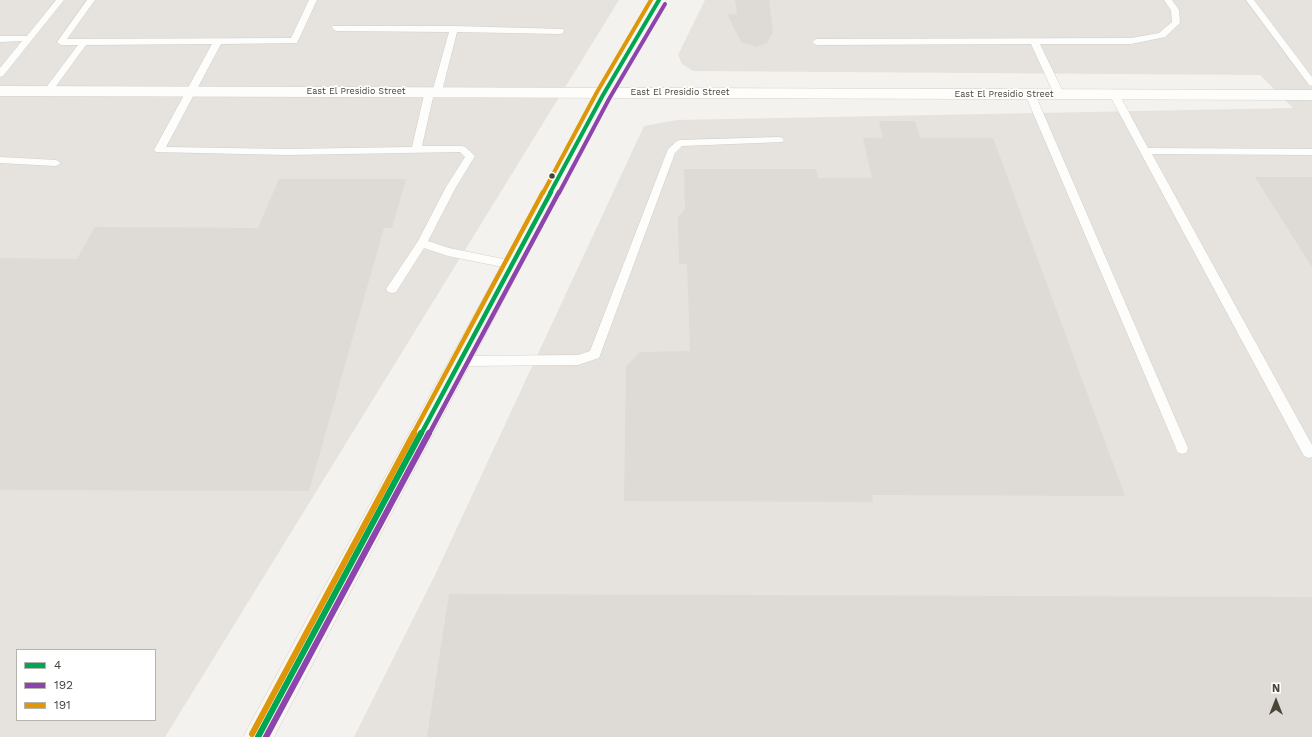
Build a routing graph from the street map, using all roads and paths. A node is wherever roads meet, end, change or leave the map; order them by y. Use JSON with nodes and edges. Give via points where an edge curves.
{"nodes":[{"id":1,"x":60,"y":0,"type":"edge"},
{"id":2,"x":91,"y":0,"type":"edge"},
{"id":3,"x":313,"y":0,"type":"edge"},
{"id":4,"x":658,"y":0,"type":"edge"},
{"id":5,"x":1168,"y":0,"type":"edge"},
{"id":6,"x":1250,"y":0,"type":"edge"},
{"id":7,"x":336,"y":28,"type":"dead end"},
{"id":8,"x":454,"y":29,"type":"junction"},
{"id":9,"x":560,"y":30,"type":"dead end"},
{"id":10,"x":29,"y":38,"type":"junction"},
{"id":11,"x":0,"y":39,"type":"edge"},
{"id":12,"x":218,"y":41,"type":"junction"},
{"id":13,"x":1034,"y":41,"type":"junction"},
{"id":14,"x":84,"y":42,"type":"junction"},
{"id":15,"x":816,"y":42,"type":"dead end"},
{"id":16,"x":1312,"y":83,"type":"edge"},
{"id":17,"x":1,"y":87,"type":"edge"},
{"id":18,"x":48,"y":91,"type":"junction"},
{"id":19,"x":190,"y":91,"type":"junction"},
{"id":20,"x":434,"y":92,"type":"junction"},
{"id":21,"x":604,"y":92,"type":"junction"},
{"id":22,"x":1030,"y":94,"type":"junction"},
{"id":23,"x":1059,"y":94,"type":"junction"},
{"id":24,"x":1114,"y":94,"type":"junction"},
{"id":25,"x":1312,"y":95,"type":"edge"},
{"id":26,"x":779,"y":140,"type":"dead end"},
{"id":27,"x":416,"y":150,"type":"junction"},
{"id":28,"x":1144,"y":151,"type":"junction"},
{"id":29,"x":1312,"y":152,"type":"edge"},
{"id":30,"x":0,"y":160,"type":"edge"},
{"id":31,"x":56,"y":163,"type":"dead end"},
{"id":32,"x":422,"y":243,"type":"junction"},
{"id":33,"x":513,"y":265,"type":"junction"},
{"id":34,"x":392,"y":289,"type":"dead end"},
{"id":35,"x":460,"y":361,"type":"junction"},
{"id":36,"x":1182,"y":448,"type":"dead end"},
{"id":37,"x":1309,"y":452,"type":"dead end"},
{"id":38,"x":258,"y":737,"type":"edge"}],
"edges":[{"from":1,"to":10,"type":"lane"},
{"from":2,"to":14,"type":"lane","via":[[62,42]]},
{"from":3,"to":12,"type":"lane","via":[[294,41]]},
{"from":4,"to":21,"type":"main road"},
{"from":5,"to":13,"type":"lane","via":[[1175,10],[1176,23],[1162,35],[1131,40]]},
{"from":6,"to":16,"type":"lane"},
{"from":7,"to":8,"type":"lane"},
{"from":8,"to":9,"type":"lane"},
{"from":8,"to":20,"type":"lane"},
{"from":10,"to":11,"type":"lane"},
{"from":10,"to":17,"type":"lane"},
{"from":12,"to":14,"type":"lane"},
{"from":12,"to":19,"type":"lane"},
{"from":13,"to":15,"type":"lane"},
{"from":13,"to":23,"type":"lane"},
{"from":14,"to":18,"type":"lane"},
{"from":17,"to":18,"type":"street","name":"East El Presidio Street"},
{"from":18,"to":19,"type":"street","name":"East El Presidio Street"},
{"from":19,"to":20,"type":"street","name":"East El Presidio Street"},
{"from":19,"to":27,"type":"lane","via":[[159,150]]},
{"from":20,"to":21,"type":"street","name":"East El Presidio Street"},
{"from":20,"to":27,"type":"lane"},
{"from":21,"to":22,"type":"street","name":"East El Presidio Street"},
{"from":21,"to":33,"type":"main road"},
{"from":22,"to":23,"type":"street","name":"East El Presidio Street"},
{"from":22,"to":36,"type":"lane"},
{"from":23,"to":24,"type":"street","name":"East El Presidio Street"},
{"from":24,"to":25,"type":"street","name":"East El Presidio Street"},
{"from":24,"to":28,"type":"lane"},
{"from":26,"to":35,"type":"lane","via":[[680,143],[671,151],[594,355],[578,360]]},
{"from":27,"to":32,"type":"lane","via":[[462,149],[470,156]]},
{"from":28,"to":29,"type":"lane"},
{"from":28,"to":37,"type":"lane"},
{"from":30,"to":31,"type":"lane"},
{"from":32,"to":33,"type":"lane","via":[[448,252]]},
{"from":32,"to":34,"type":"lane"},
{"from":33,"to":35,"type":"main road"},
{"from":35,"to":38,"type":"main road","via":[[362,539]]}]}
